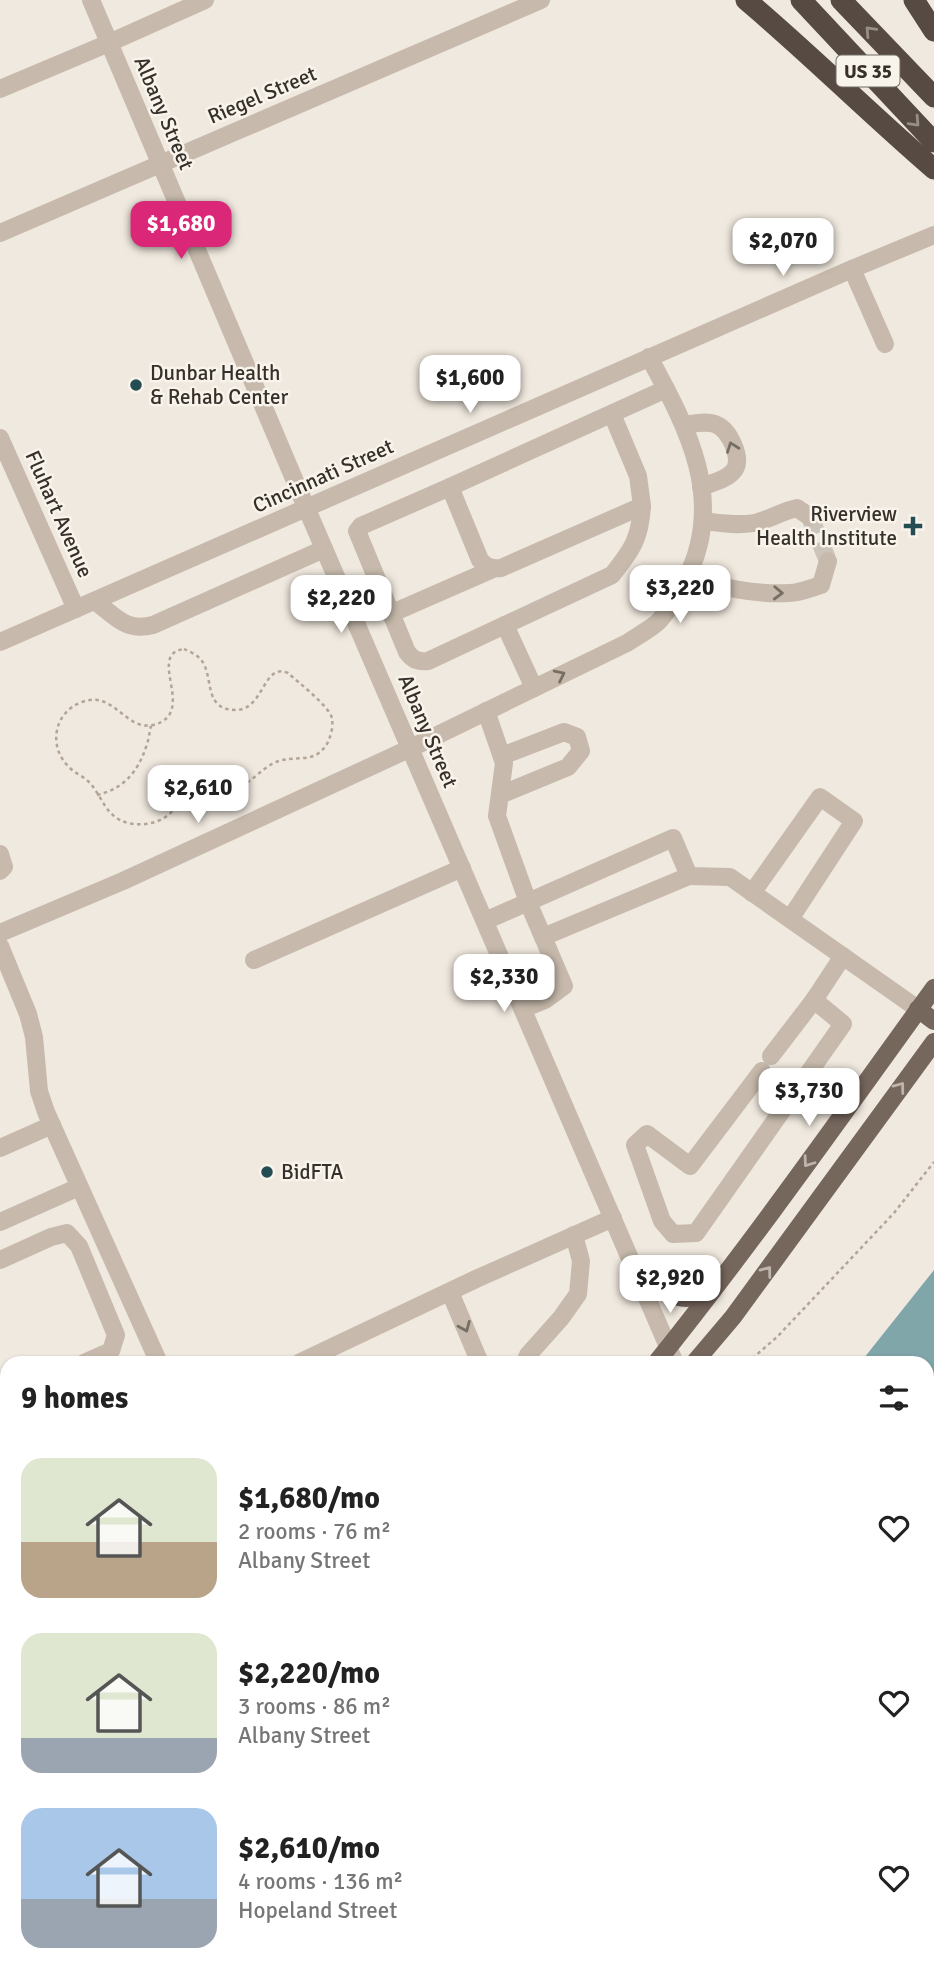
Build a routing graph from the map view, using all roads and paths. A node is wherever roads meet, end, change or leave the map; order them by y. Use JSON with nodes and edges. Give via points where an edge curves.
{"nodes":[{"id":1,"x":91,"y":0,"type":"edge"},
{"id":2,"x":205,"y":0,"type":"edge"},
{"id":3,"x":509,"y":0,"type":"edge"},
{"id":4,"x":541,"y":0,"type":"edge"},
{"id":5,"x":730,"y":0,"type":"edge"},
{"id":6,"x":746,"y":0,"type":"edge"},
{"id":7,"x":802,"y":0,"type":"edge"},
{"id":8,"x":841,"y":0,"type":"edge"},
{"id":9,"x":914,"y":0,"type":"edge"},
{"id":10,"x":496,"y":20,"type":"junction"},
{"id":11,"x":934,"y":31,"type":"edge"},
{"id":12,"x":109,"y":43,"type":"junction"},
{"id":13,"x":822,"y":70,"type":"junction"},
{"id":14,"x":0,"y":89,"type":"edge"},
{"id":15,"x":934,"y":97,"type":"edge"},
{"id":16,"x":934,"y":142,"type":"edge"},
{"id":17,"x":160,"y":163,"type":"junction"},
{"id":18,"x":934,"y":169,"type":"edge"},
{"id":19,"x":0,"y":233,"type":"edge"},
{"id":20,"x":933,"y":237,"type":"edge"},
{"id":21,"x":852,"y":268,"type":"junction"},
{"id":22,"x":885,"y":344,"type":"dead end"},
{"id":23,"x":649,"y":357,"type":"junction"},
{"id":24,"x":666,"y":389,"type":"junction"},
{"id":25,"x":612,"y":414,"type":"junction"},
{"id":26,"x":684,"y":425,"type":"junction"},
{"id":27,"x":0,"y":438,"type":"edge"},
{"id":28,"x":450,"y":487,"type":"junction"},
{"id":29,"x":701,"y":487,"type":"junction"},
{"id":30,"x":642,"y":506,"type":"junction"},
{"id":31,"x":306,"y":507,"type":"junction"},
{"id":32,"x":810,"y":517,"type":"dead end"},
{"id":33,"x":703,"y":521,"type":"junction"},
{"id":34,"x":324,"y":549,"type":"junction"},
{"id":35,"x":828,"y":561,"type":"dead end"},
{"id":36,"x":493,"y":569,"type":"junction"},
{"id":37,"x":687,"y":577,"type":"junction"},
{"id":38,"x":95,"y":601,"type":"junction"},
{"id":39,"x":76,"y":609,"type":"junction"},
{"id":40,"x":390,"y":614,"type":"junction"},
{"id":41,"x":505,"y":625,"type":"junction"},
{"id":42,"x":0,"y":642,"type":"edge"},
{"id":43,"x":534,"y":688,"type":"junction"},
{"id":44,"x":486,"y":711,"type":"junction"},
{"id":45,"x":151,"y":726,"type":"junction"},
{"id":46,"x":411,"y":748,"type":"junction"},
{"id":47,"x":502,"y":756,"type":"junction"},
{"id":48,"x":97,"y":794,"type":"junction"},
{"id":49,"x":500,"y":795,"type":"junction"},
{"id":50,"x":0,"y":854,"type":"edge"},
{"id":51,"x":462,"y":868,"type":"junction"},
{"id":52,"x":0,"y":871,"type":"edge"},
{"id":53,"x":689,"y":876,"type":"junction"},
{"id":54,"x":752,"y":892,"type":"junction"},
{"id":55,"x":528,"y":902,"type":"junction"},
{"id":56,"x":790,"y":919,"type":"junction"},
{"id":57,"x":485,"y":921,"type":"junction"},
{"id":58,"x":0,"y":933,"type":"edge"},
{"id":59,"x":543,"y":937,"type":"junction"},
{"id":60,"x":0,"y":946,"type":"edge"},
{"id":61,"x":843,"y":956,"type":"junction"},
{"id":62,"x":254,"y":960,"type":"dead end"},
{"id":63,"x":934,"y":988,"type":"edge"},
{"id":64,"x":814,"y":1000,"type":"junction"},
{"id":65,"x":523,"y":1009,"type":"junction"},
{"id":66,"x":918,"y":1009,"type":"junction"},
{"id":67,"x":934,"y":1021,"type":"edge"},
{"id":68,"x":934,"y":1042,"type":"edge"},
{"id":69,"x":52,"y":1125,"type":"junction"},
{"id":70,"x":0,"y":1148,"type":"edge"},
{"id":71,"x":934,"y":1162,"type":"edge"},
{"id":72,"x":79,"y":1187,"type":"junction"},
{"id":73,"x":613,"y":1218,"type":"junction"},
{"id":74,"x":0,"y":1222,"type":"edge"},
{"id":75,"x":574,"y":1236,"type":"junction"},
{"id":76,"x":0,"y":1260,"type":"edge"},
{"id":77,"x":633,"y":1264,"type":"junction"},
{"id":78,"x":713,"y":1290,"type":"junction"},
{"id":79,"x":450,"y":1292,"type":"junction"},
{"id":80,"x":672,"y":1355,"type":"edge"},
{"id":81,"x":100,"y":1356,"type":"edge"},
{"id":82,"x":155,"y":1356,"type":"edge"},
{"id":83,"x":314,"y":1356,"type":"edge"},
{"id":84,"x":477,"y":1356,"type":"edge"},
{"id":85,"x":529,"y":1356,"type":"edge"},
{"id":86,"x":700,"y":1356,"type":"edge"},
{"id":87,"x":755,"y":1356,"type":"edge"}],
"edges":[{"from":1,"to":12,"type":"street","name":"Albany Street"},
{"from":2,"to":12,"type":"street"},
{"from":3,"to":10,"type":"street"},
{"from":4,"to":10,"type":"street","name":"Riegel Street"},
{"from":5,"to":13,"type":"highway"},
{"from":6,"to":13,"type":"highway"},
{"from":7,"to":16,"type":"highway","number":"US 35","one_way":true},
{"from":15,"to":8,"type":"highway","number":"US 35","one_way":true},
{"from":9,"to":11,"type":"highway"},
{"from":10,"to":17,"type":"street","name":"Riegel Street"},
{"from":12,"to":14,"type":"street"},
{"from":12,"to":17,"type":"street","name":"Albany Street"},
{"from":13,"to":18,"type":"highway"},
{"from":17,"to":19,"type":"street","name":"Riegel Street"},
{"from":17,"to":31,"type":"street","name":"Albany Street"},
{"from":20,"to":21,"type":"street","name":"Cincinnati Street"},
{"from":21,"to":22,"type":"street"},
{"from":21,"to":23,"type":"street","name":"Cincinnati Street"},
{"from":23,"to":24,"type":"street"},
{"from":23,"to":31,"type":"street","name":"Cincinnati Street"},
{"from":24,"to":25,"type":"street"},
{"from":24,"to":26,"type":"street"},
{"from":25,"to":28,"type":"street"},
{"from":25,"to":30,"type":"street","via":[[638,476]]},
{"from":26,"to":29,"type":"street"},
{"from":29,"to":26,"type":"street","one_way":true,"via":[[734,471],[734,449],[718,425]]},
{"from":27,"to":39,"type":"street","name":"Fluhart Avenue"},
{"from":28,"to":36,"type":"street","via":[[480,559]]},
{"from":28,"to":40,"type":"street","via":[[357,531]]},
{"from":29,"to":33,"type":"street"},
{"from":30,"to":36,"type":"street"},
{"from":30,"to":41,"type":"street","via":[[640,529],[612,575]]},
{"from":31,"to":34,"type":"street","name":"Albany Street"},
{"from":31,"to":38,"type":"street","name":"Cincinnati Street"},
{"from":32,"to":33,"type":"street","via":[[797,508],[756,523]]},
{"from":33,"to":37,"type":"street"},
{"from":34,"to":38,"type":"street","via":[[143,628],[133,628]]},
{"from":34,"to":46,"type":"street","name":"Albany Street"},
{"from":37,"to":35,"type":"street","one_way":true,"via":[[719,587],[792,593],[821,585]]},
{"from":36,"to":40,"type":"street"},
{"from":43,"to":37,"type":"street","one_way":true,"via":[[627,643],[658,622]]},
{"from":38,"to":39,"type":"street","name":"Cincinnati Street"},
{"from":39,"to":42,"type":"street","name":"Cincinnati Street"},
{"from":40,"to":41,"type":"street","via":[[407,652],[420,662]]},
{"from":41,"to":43,"type":"street"},
{"from":43,"to":44,"type":"street"},
{"from":44,"to":46,"type":"street"},
{"from":44,"to":47,"type":"street"},
{"from":45,"to":48,"type":"path","via":[[134,773],[107,793]]},
{"from":45,"to":48,"type":"path","via":[[127,718],[104,701],[83,701],[70,708],[59,722],[55,745],[69,768]]},
{"from":45,"to":48,"type":"path","via":[[173,707],[167,664],[177,650],[184,649],[203,662],[212,697],[222,707],[246,708],[268,678],[282,670],[332,718],[328,742],[316,755],[274,763],[234,789],[200,786],[155,822],[128,823],[115,818]]},
{"from":46,"to":51,"type":"street","name":"Albany Street"},
{"from":46,"to":58,"type":"street"},
{"from":47,"to":49,"type":"street"},
{"from":47,"to":49,"type":"street","via":[[564,732],[577,737],[581,751],[568,767]]},
{"from":49,"to":55,"type":"street","via":[[497,816]]},
{"from":50,"to":52,"type":"street","via":[[4,867]]},
{"from":51,"to":57,"type":"street","name":"Albany Street"},
{"from":51,"to":62,"type":"street"},
{"from":53,"to":54,"type":"street","via":[[730,877]]},
{"from":53,"to":55,"type":"street","via":[[673,838]]},
{"from":53,"to":59,"type":"street"},
{"from":54,"to":56,"type":"street"},
{"from":54,"to":56,"type":"street","via":[[820,797],[854,821]]},
{"from":55,"to":57,"type":"street"},
{"from":55,"to":59,"type":"street"},
{"from":56,"to":61,"type":"street"},
{"from":57,"to":65,"type":"street","name":"Albany Street"},
{"from":59,"to":65,"type":"street","via":[[564,986]]},
{"from":60,"to":69,"type":"street","via":[[29,1014],[39,1091]]},
{"from":61,"to":64,"type":"street"},
{"from":61,"to":66,"type":"street"},
{"from":63,"to":66,"type":"main road"},
{"from":64,"to":64,"type":"street","via":[[843,1024],[696,1233],[673,1234],[662,1221],[635,1145],[647,1134],[690,1166]]},
{"from":65,"to":73,"type":"street","name":"Albany Street"},
{"from":66,"to":67,"type":"main road"},
{"from":66,"to":78,"type":"main road","one_way":true},
{"from":86,"to":68,"type":"main road","one_way":true},
{"from":69,"to":70,"type":"street"},
{"from":69,"to":72,"type":"street"},
{"from":71,"to":87,"type":"path","via":[[894,1213]]},
{"from":72,"to":74,"type":"street"},
{"from":72,"to":82,"type":"street"},
{"from":73,"to":75,"type":"street"},
{"from":73,"to":77,"type":"street","name":"Albany Street"},
{"from":75,"to":79,"type":"street"},
{"from":75,"to":85,"type":"street","via":[[581,1261],[578,1294]]},
{"from":76,"to":81,"type":"street","via":[[67,1233],[79,1245],[116,1335],[111,1351]]},
{"from":77,"to":78,"type":"main road","via":[[654,1286],[675,1296],[699,1296]]},
{"from":77,"to":80,"type":"street","name":"Albany Street"},
{"from":78,"to":80,"type":"main road"},
{"from":79,"to":83,"type":"street"},
{"from":79,"to":84,"type":"street","one_way":true}]}
